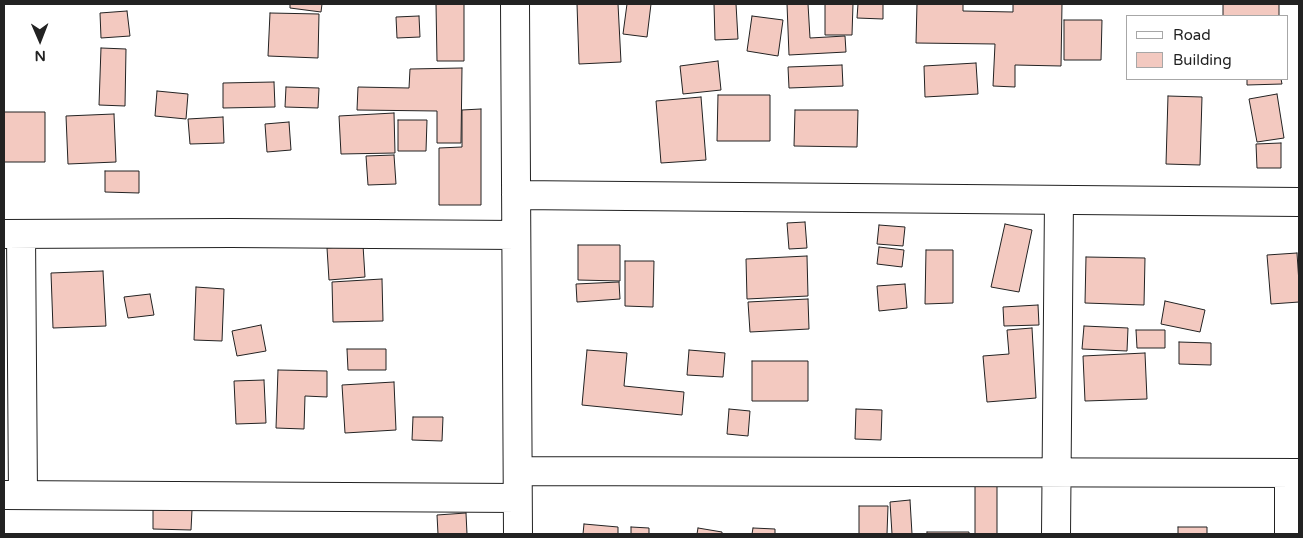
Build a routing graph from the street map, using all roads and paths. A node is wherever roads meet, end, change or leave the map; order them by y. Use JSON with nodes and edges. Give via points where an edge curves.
{"nodes":[{"id":1,"x":515,"y":4,"type":"edge"},
{"id":2,"x":516,"y":194,"type":"junction"},
{"id":3,"x":1060,"y":200,"type":"junction"},
{"id":4,"x":1299,"y":202,"type":"edge"},
{"id":5,"x":12,"y":234,"type":"edge"},
{"id":6,"x":516,"y":235,"type":"junction"},
{"id":7,"x":518,"y":471,"type":"junction"},
{"id":8,"x":1058,"y":472,"type":"junction"},
{"id":9,"x":1294,"y":473,"type":"edge"},
{"id":10,"x":13,"y":495,"type":"edge"},
{"id":11,"x":517,"y":498,"type":"junction"},
{"id":12,"x":518,"y":534,"type":"edge"},
{"id":13,"x":1056,"y":534,"type":"edge"},
{"id":14,"x":1289,"y":534,"type":"edge"}],
"edges":[{"from":1,"to":2,"type":"street"},
{"from":2,"to":3,"type":"street"},
{"from":2,"to":6,"type":"street"},
{"from":3,"to":4,"type":"street"},
{"from":3,"to":8,"type":"street"},
{"from":5,"to":6,"type":"street"},
{"from":5,"to":10,"type":"street"},
{"from":6,"to":7,"type":"street"},
{"from":7,"to":8,"type":"street"},
{"from":7,"to":11,"type":"street"},
{"from":8,"to":9,"type":"street"},
{"from":8,"to":13,"type":"street"},
{"from":9,"to":14,"type":"street"},
{"from":10,"to":11,"type":"street"},
{"from":11,"to":12,"type":"street"}]}
